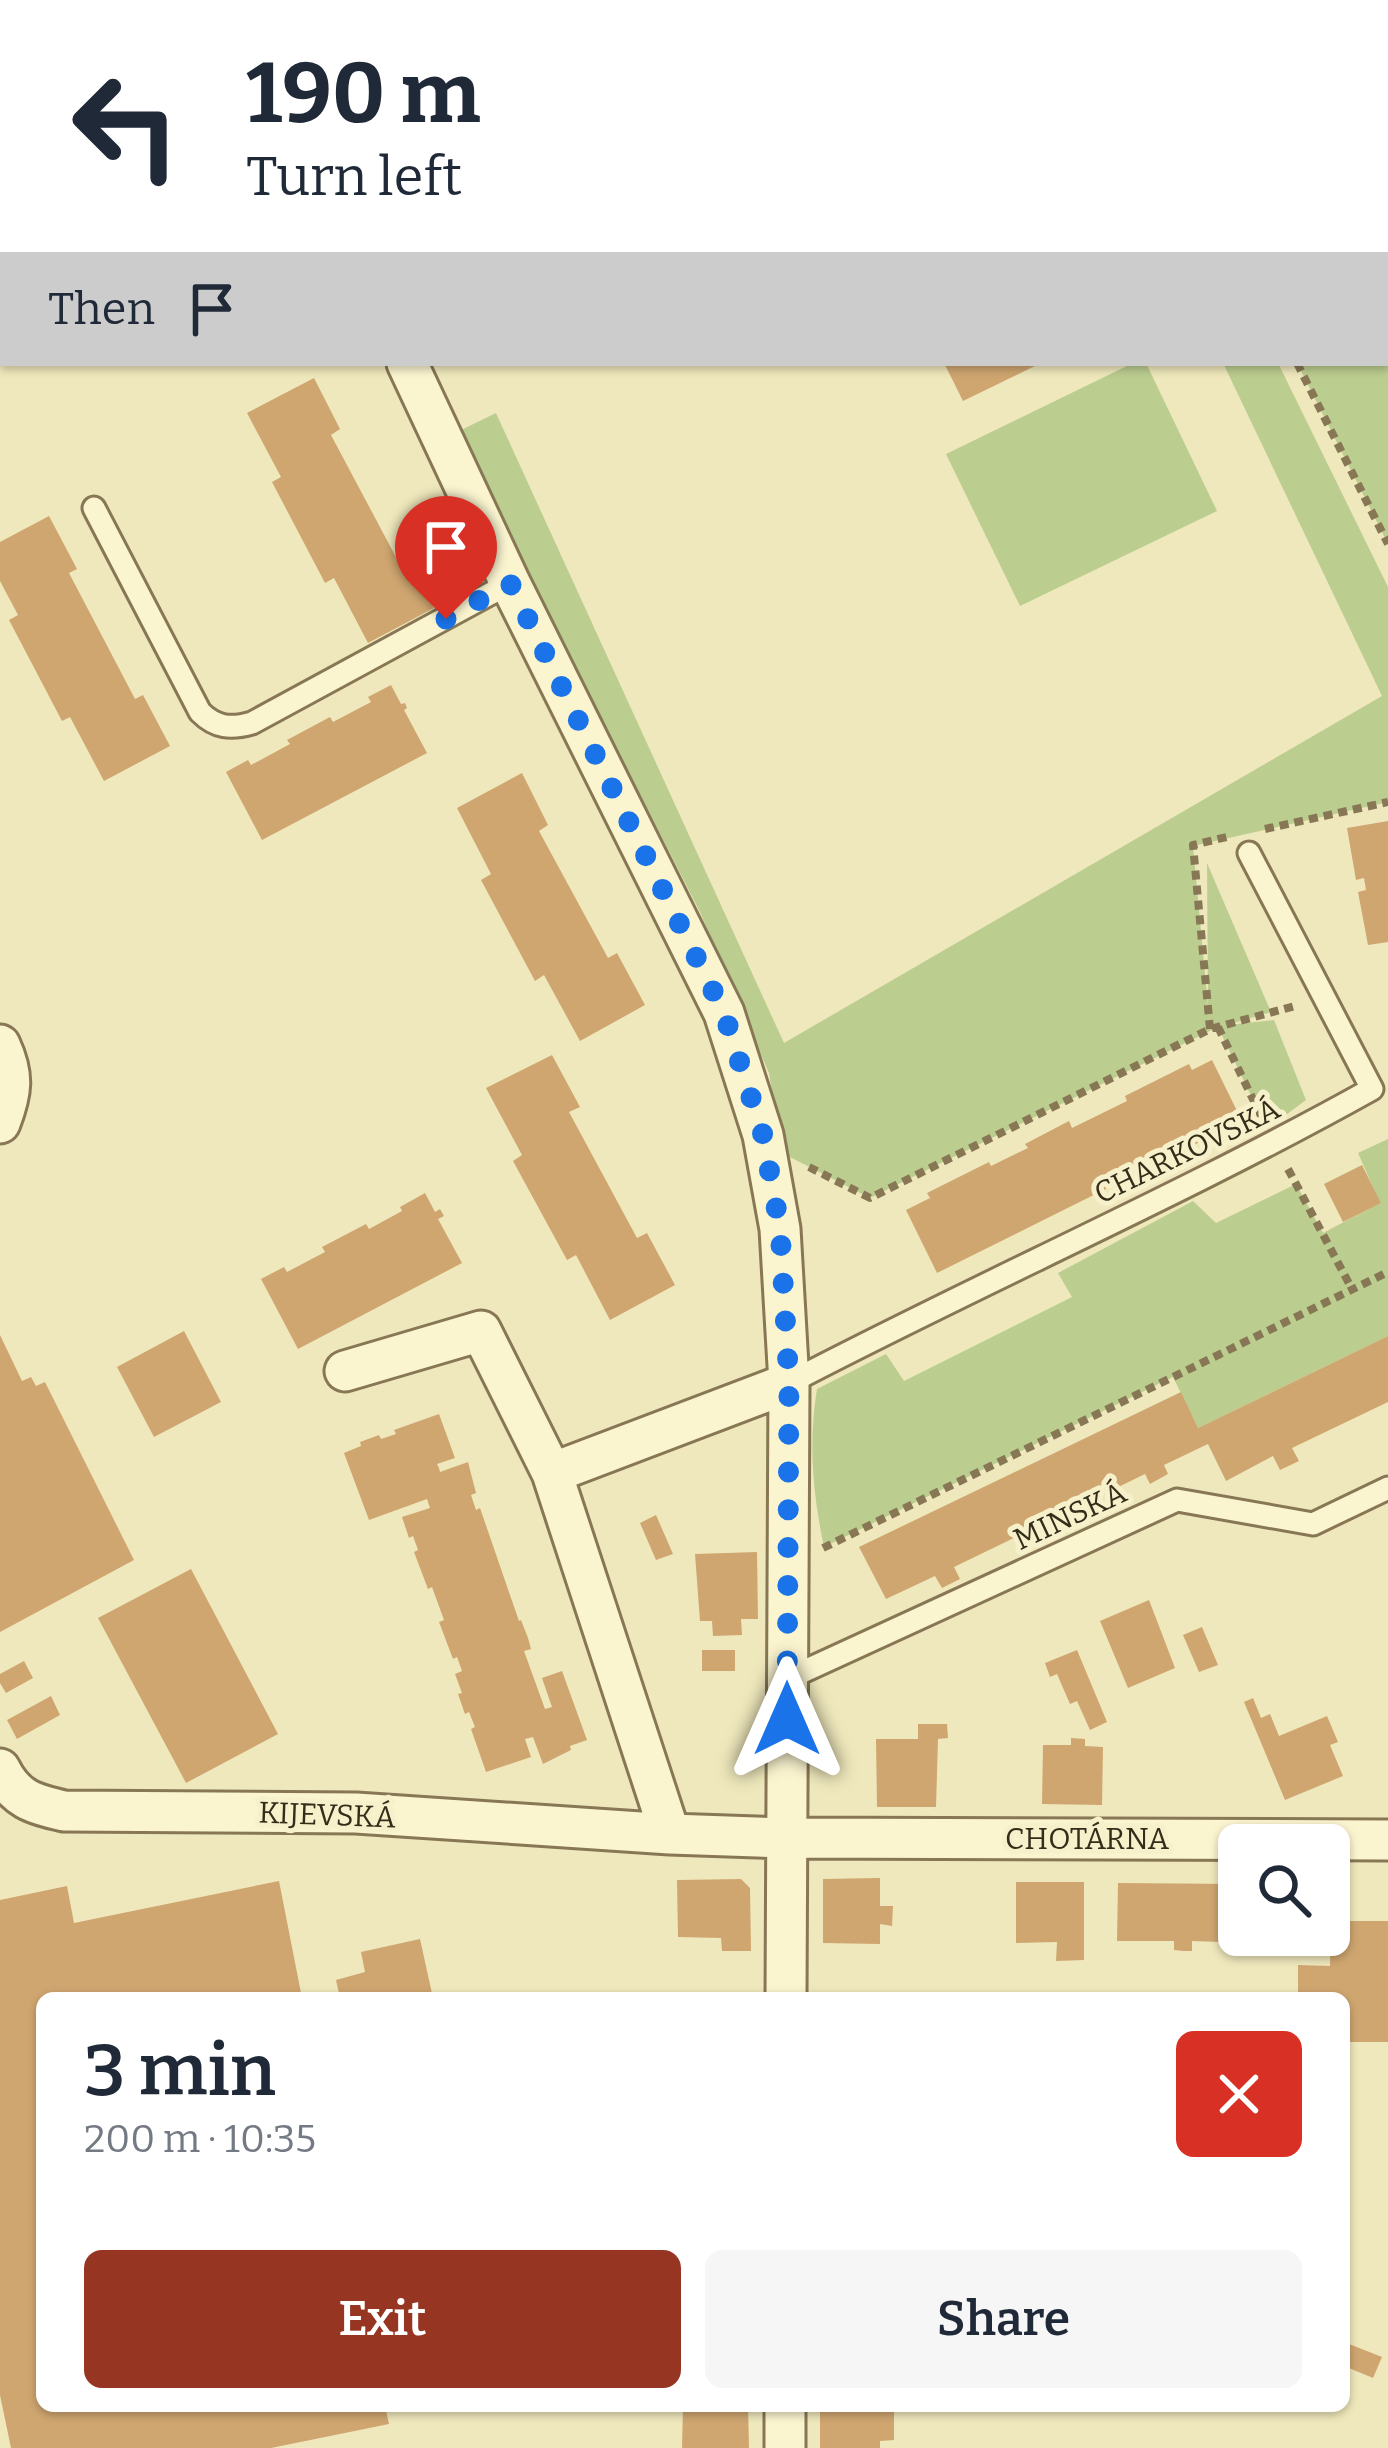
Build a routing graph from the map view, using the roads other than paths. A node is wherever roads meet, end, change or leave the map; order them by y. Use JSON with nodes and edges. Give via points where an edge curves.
{"nodes":[{"id":1,"x":407,"y":366,"type":"edge"},
{"id":2,"x":94,"y":508,"type":"dead end"},
{"id":3,"x":510,"y":583,"type":"junction"},
{"id":4,"x":1249,"y":853,"type":"dead end"},
{"id":5,"x":0,"y":1045,"type":"edge"},
{"id":6,"x":0,"y":1123,"type":"edge"},
{"id":7,"x":345,"y":1371,"type":"dead end"},
{"id":8,"x":789,"y":1382,"type":"junction"},
{"id":9,"x":552,"y":1474,"type":"junction"},
{"id":10,"x":1388,"y":1488,"type":"edge"},
{"id":11,"x":787,"y":1679,"type":"junction"},
{"id":12,"x":0,"y":1768,"type":"edge"},
{"id":13,"x":670,"y":1834,"type":"junction"},
{"id":14,"x":787,"y":1838,"type":"junction"},
{"id":15,"x":1388,"y":1840,"type":"edge"},
{"id":16,"x":786,"y":1992,"type":"edge"},
{"id":17,"x":785,"y":2412,"type":"edge"},
{"id":18,"x":785,"y":2448,"type":"edge"}],
"edges":[{"from":1,"to":3,"type":"street"},
{"from":2,"to":3,"type":"lane","via":[[200,712],[222,727],[252,723]]},
{"from":3,"to":8,"type":"street","via":[[724,1013],[765,1144],[780,1229]]},
{"from":4,"to":8,"type":"lane","name":"CHARKOVSKÁ","via":[[1372,1089]]},
{"from":5,"to":6,"type":"street","via":[[11,1067]]},
{"from":7,"to":9,"type":"street","via":[[481,1331]]},
{"from":8,"to":9,"type":"street"},
{"from":8,"to":11,"type":"street"},
{"from":9,"to":13,"type":"street"},
{"from":10,"to":11,"type":"lane","name":"MINSKÁ","via":[[1313,1524],[1177,1501]]},
{"from":11,"to":14,"type":"street"},
{"from":12,"to":13,"type":"street","name":"KIJEVSKÁ","via":[[30,1804],[64,1811],[356,1813]]},
{"from":13,"to":14,"type":"street","name":"KIJEVSKÁ"},
{"from":14,"to":15,"type":"street","name":"CHOTÁRNA"},
{"from":14,"to":16,"type":"street"},
{"from":17,"to":18,"type":"street"}]}
